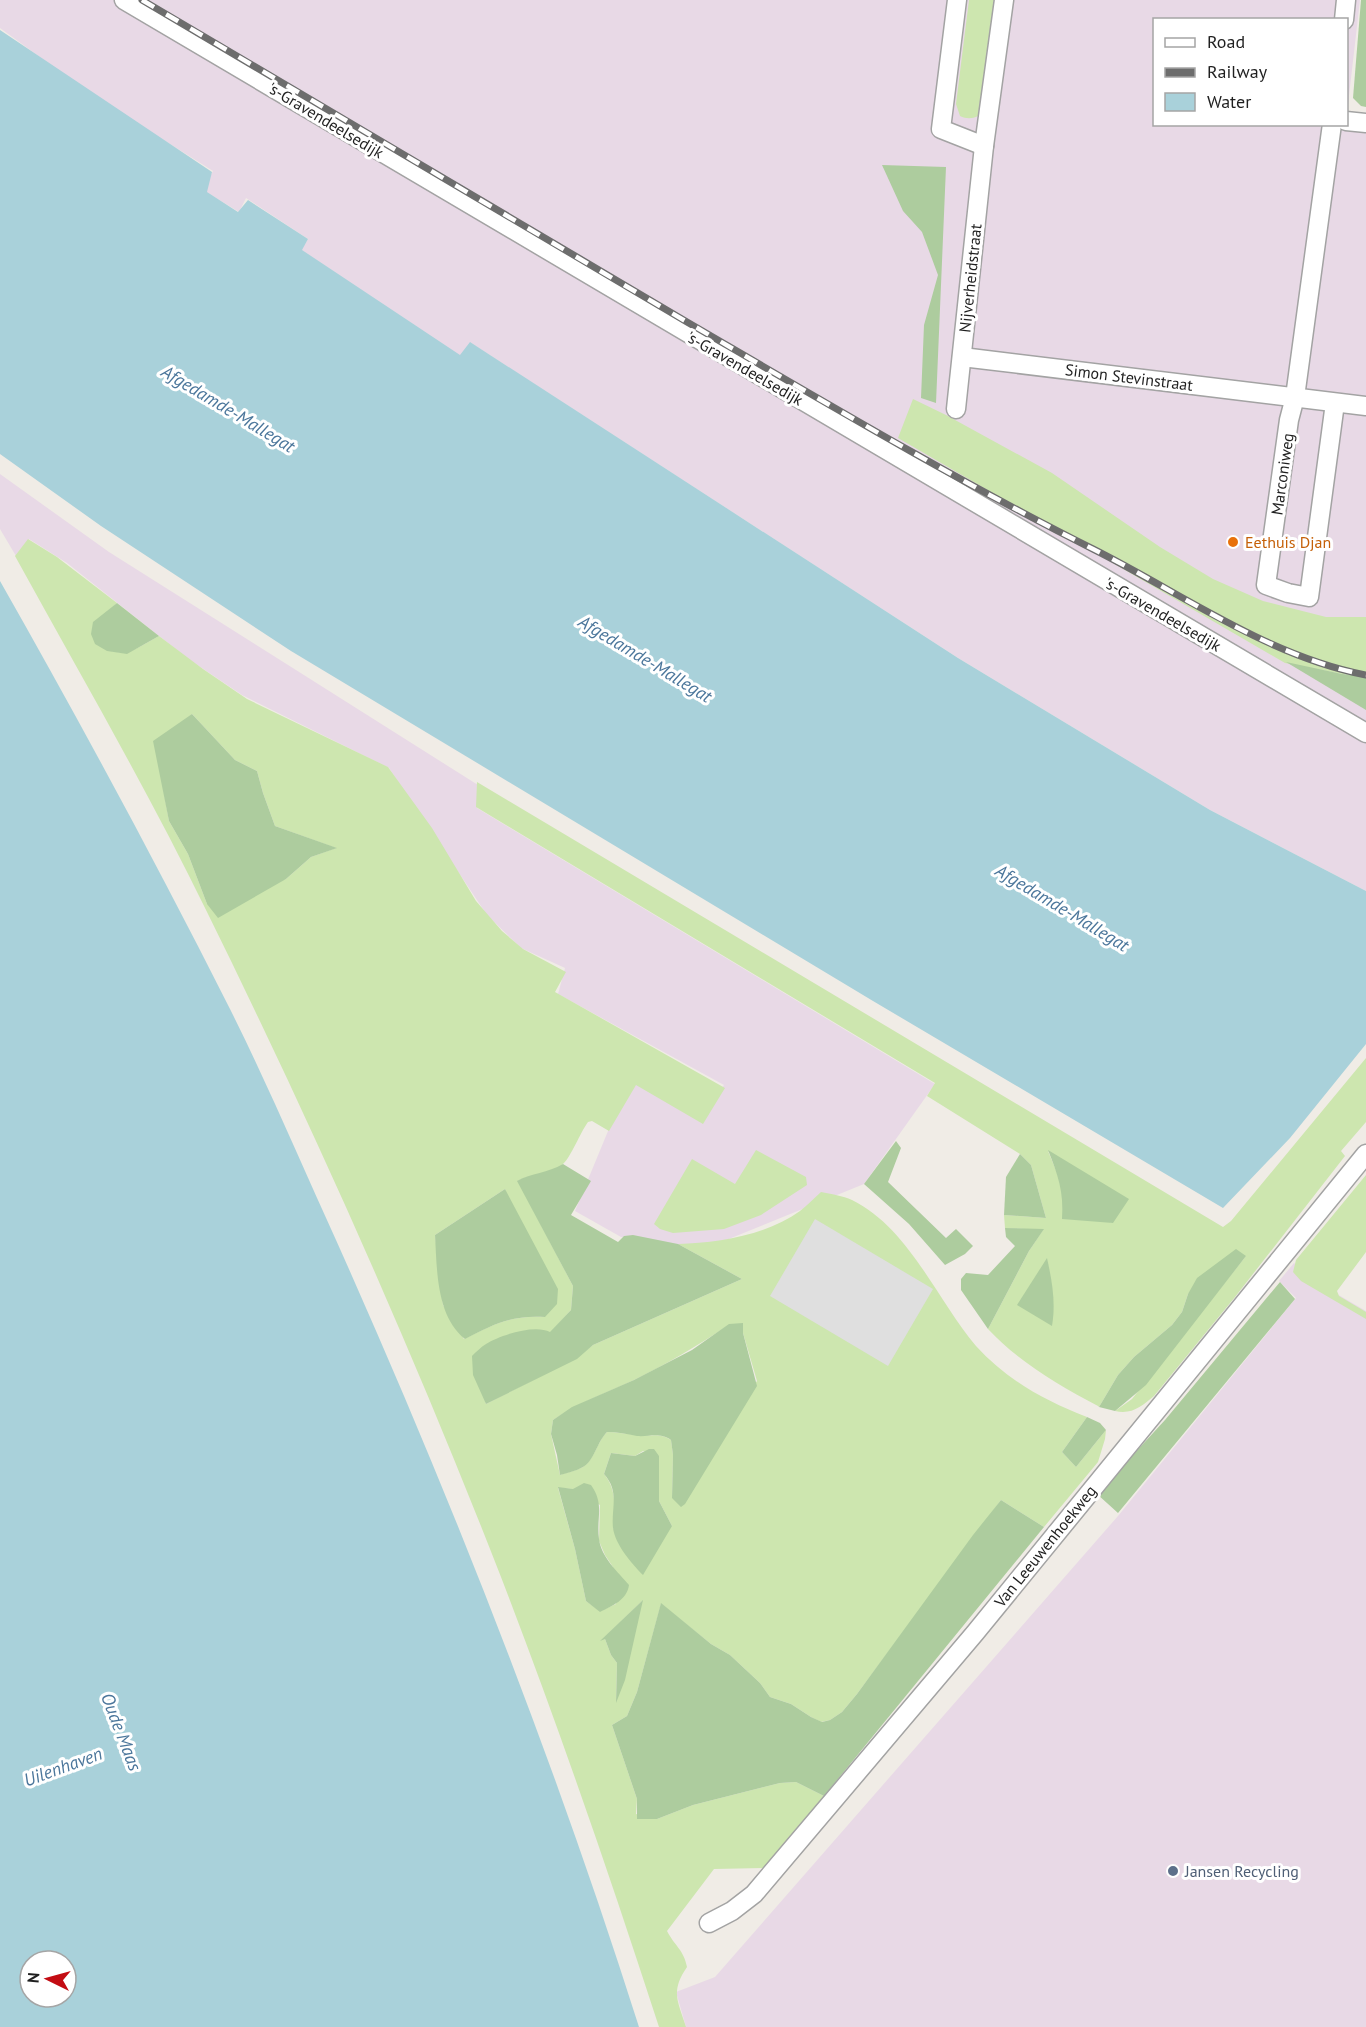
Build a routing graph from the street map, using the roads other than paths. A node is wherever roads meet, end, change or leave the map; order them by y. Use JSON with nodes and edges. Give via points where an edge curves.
{"nodes":[{"id":1,"x":124,"y":0,"type":"edge"},
{"id":2,"x":957,"y":0,"type":"edge"},
{"id":3,"x":1004,"y":0,"type":"edge"},
{"id":4,"x":1346,"y":0,"type":"edge"},
{"id":5,"x":1344,"y":18,"type":"edge"},
{"id":6,"x":1348,"y":121,"type":"edge"},
{"id":7,"x":1366,"y":123,"type":"edge"},
{"id":8,"x":1332,"y":126,"type":"edge"},
{"id":9,"x":984,"y":146,"type":"junction"},
{"id":10,"x":962,"y":357,"type":"junction"},
{"id":11,"x":1295,"y":397,"type":"junction"},
{"id":12,"x":1335,"y":403,"type":"junction"},
{"id":13,"x":1366,"y":406,"type":"edge"},
{"id":14,"x":956,"y":409,"type":"dead end"},
{"id":15,"x":1366,"y":733,"type":"edge"},
{"id":16,"x":1366,"y":1154,"type":"edge"},
{"id":17,"x":709,"y":1923,"type":"dead end"}],
"edges":[{"from":1,"to":15,"type":"street","name":"'s-Gravendeelsedijk"},
{"from":2,"to":9,"type":"street","via":[[941,129]]},
{"from":3,"to":9,"type":"street","name":"Nijverheidstraat"},
{"from":4,"to":5,"type":"street"},
{"from":6,"to":7,"type":"street"},
{"from":8,"to":11,"type":"street","name":"Marconiweg"},
{"from":9,"to":10,"type":"street","name":"Nijverheidstraat"},
{"from":10,"to":11,"type":"street","name":"Simon Stevinstraat"},
{"from":10,"to":14,"type":"street","name":"Nijverheidstraat"},
{"from":11,"to":12,"type":"street","name":"Simon Stevinstraat"},
{"from":11,"to":12,"type":"street","name":"Marconiweg","via":[[1266,585],[1309,597]]},
{"from":12,"to":13,"type":"street","name":"Simon Stevinstraat"},
{"from":16,"to":17,"type":"street","name":"Van Leeuwenhoekweg","via":[[975,1633],[754,1894]]}]}
